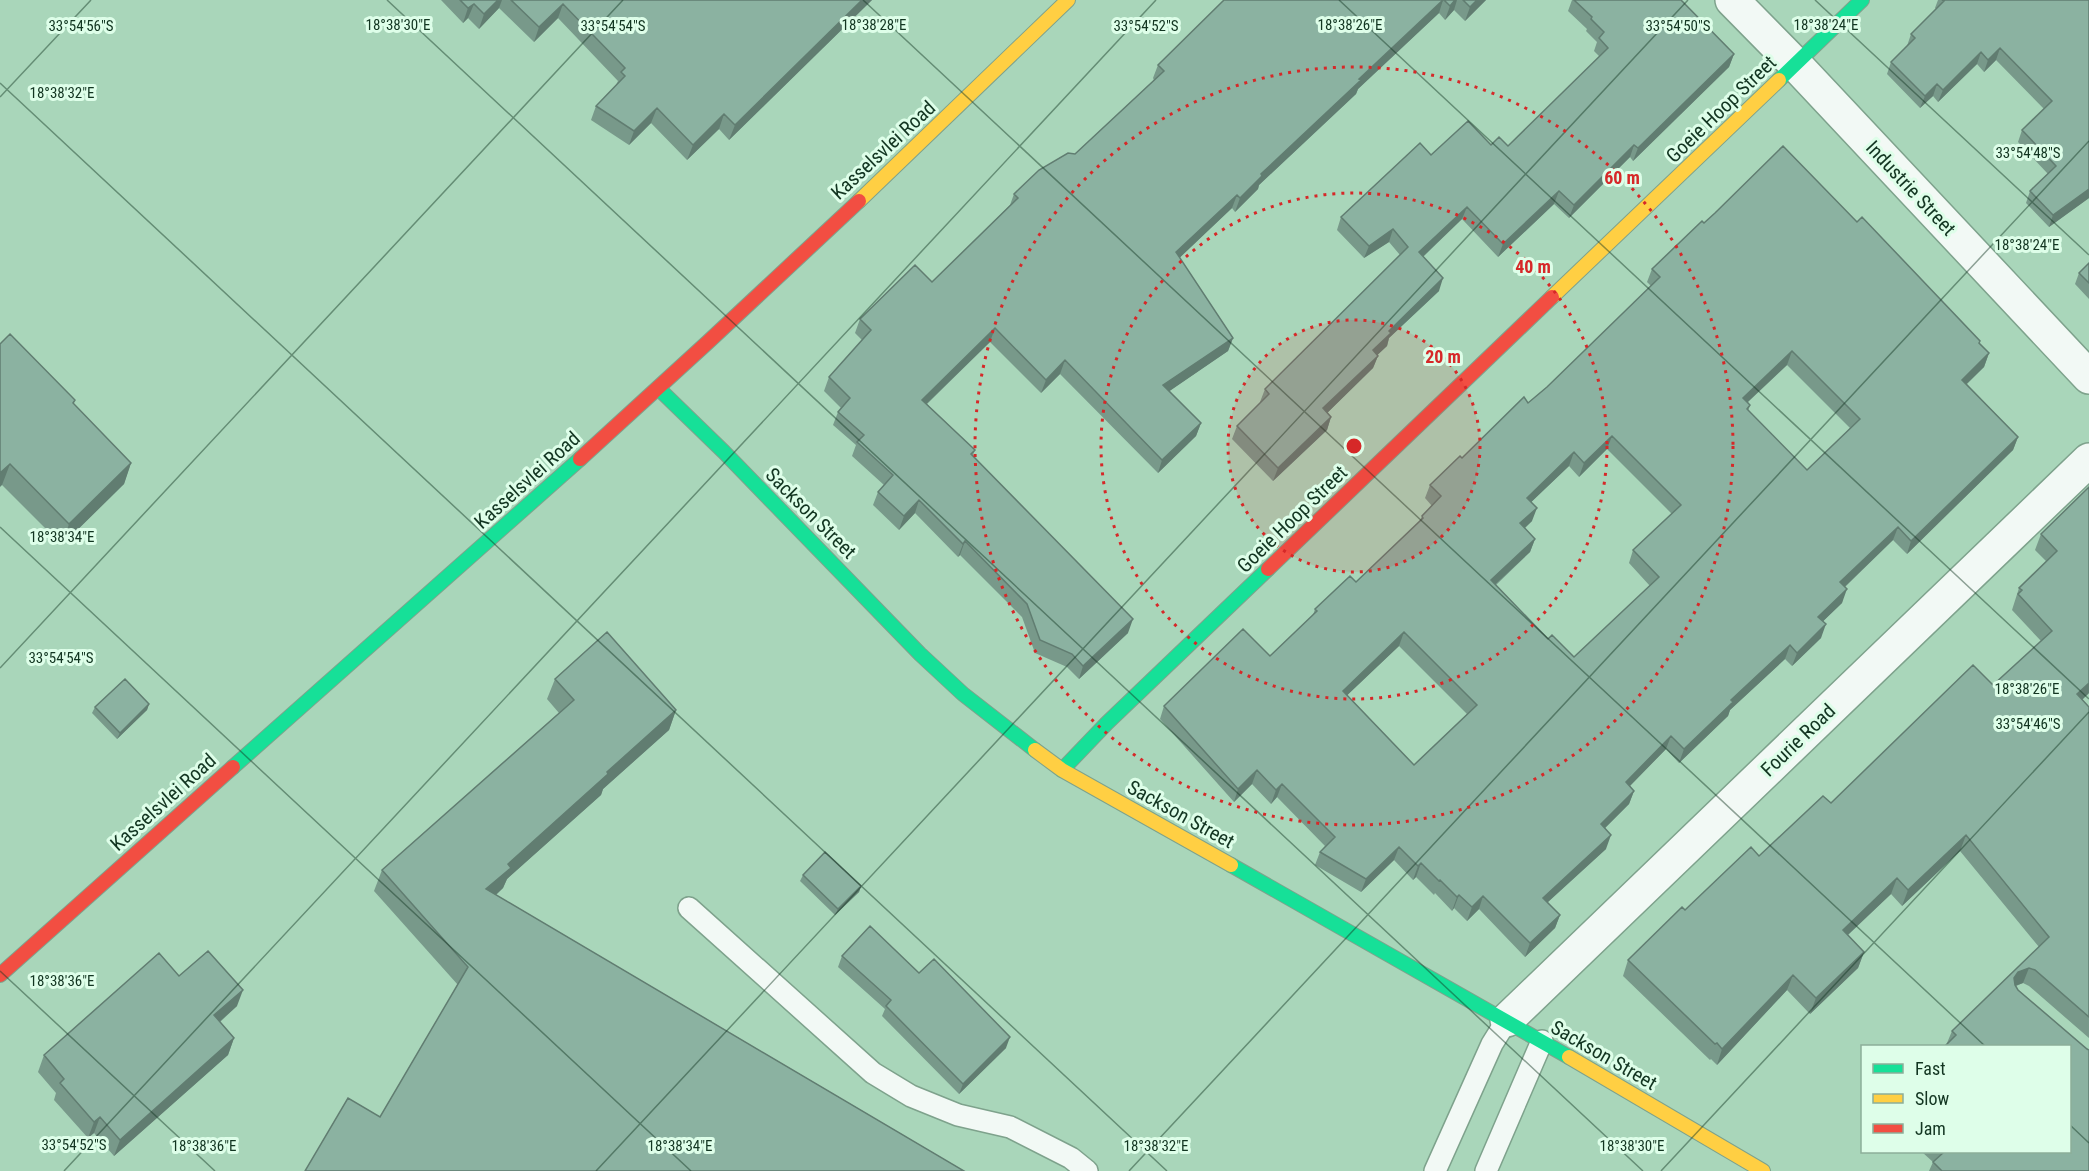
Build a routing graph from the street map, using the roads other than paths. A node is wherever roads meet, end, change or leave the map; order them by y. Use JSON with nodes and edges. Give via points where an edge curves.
{"nodes":[{"id":1,"x":1068,"y":0,"type":"edge"},
{"id":2,"x":1732,"y":0,"type":"edge"},
{"id":3,"x":1862,"y":0,"type":"edge"},
{"id":4,"x":1796,"y":65,"type":"junction"},
{"id":5,"x":2089,"y":377,"type":"edge"},
{"id":6,"x":658,"y":388,"type":"junction"},
{"id":7,"x":2089,"y":460,"type":"edge"},
{"id":8,"x":1062,"y":770,"type":"junction"},
{"id":9,"x":689,"y":908,"type":"dead end"},
{"id":10,"x":0,"y":975,"type":"edge"},
{"id":11,"x":1506,"y":1020,"type":"junction"},
{"id":12,"x":1542,"y":1041,"type":"junction"},
{"id":13,"x":1086,"y":1171,"type":"edge"},
{"id":14,"x":1435,"y":1171,"type":"edge"},
{"id":15,"x":1486,"y":1171,"type":"edge"},
{"id":16,"x":1763,"y":1171,"type":"edge"}],
"edges":[{"from":1,"to":6,"type":"street","name":"Kasselsvlei Road"},
{"from":2,"to":4,"type":"street","name":"Industrie Street"},
{"from":3,"to":4,"type":"street","name":"Goeie Hoop Street"},
{"from":4,"to":5,"type":"street","name":"Industrie Street"},
{"from":4,"to":8,"type":"street","name":"Goeie Hoop Street"},
{"from":6,"to":8,"type":"street","name":"Sackson Street","via":[[929,662],[997,722]]},
{"from":6,"to":10,"type":"street","name":"Kasselsvlei Road"},
{"from":7,"to":11,"type":"street","name":"Fourie Road"},
{"from":8,"to":11,"type":"street","name":"Sackson Street"},
{"from":9,"to":13,"type":"lane","via":[[873,1074],[911,1096],[958,1115],[1011,1126],[1071,1158]]},
{"from":11,"to":12,"type":"street","name":"Sackson Street"},
{"from":11,"to":14,"type":"lane"},
{"from":12,"to":15,"type":"lane"},
{"from":12,"to":16,"type":"street","name":"Sackson Street"}]}
